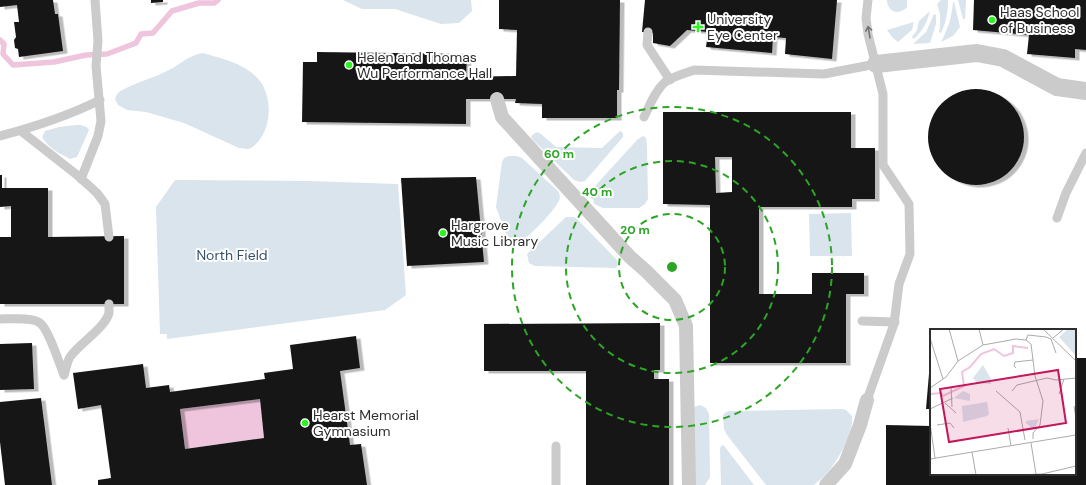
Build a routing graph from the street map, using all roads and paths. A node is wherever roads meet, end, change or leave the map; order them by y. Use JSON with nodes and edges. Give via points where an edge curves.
{"nodes":[{"id":1,"x":95,"y":0,"type":"edge"},
{"id":2,"x":868,"y":0,"type":"edge"},
{"id":3,"x":648,"y":32,"type":"dead end"},
{"id":4,"x":876,"y":64,"type":"junction"},
{"id":5,"x":670,"y":80,"type":"junction"},
{"id":6,"x":1086,"y":91,"type":"edge"},
{"id":7,"x":497,"y":99,"type":"dead end"},
{"id":8,"x":100,"y":100,"type":"junction"},
{"id":9,"x":644,"y":117,"type":"dead end"},
{"id":10,"x":21,"y":130,"type":"junction"},
{"id":11,"x":0,"y":136,"type":"edge"},
{"id":12,"x":1086,"y":154,"type":"edge"},
{"id":13,"x":81,"y":179,"type":"junction"},
{"id":14,"x":1057,"y":218,"type":"dead end"},
{"id":15,"x":109,"y":237,"type":"dead end"},
{"id":16,"x":109,"y":304,"type":"dead end"},
{"id":17,"x":0,"y":319,"type":"edge"},
{"id":18,"x":862,"y":320,"type":"dead end"},
{"id":19,"x":894,"y":322,"type":"junction"},
{"id":20,"x":866,"y":400,"type":"joint"},
{"id":21,"x":556,"y":446,"type":"dead end"},
{"id":22,"x":556,"y":485,"type":"edge"},
{"id":23,"x":689,"y":485,"type":"edge"},
{"id":24,"x":826,"y":485,"type":"edge"}],
"edges":[{"from":1,"to":8,"type":"lane","via":[[98,41],[96,66]]},
{"from":4,"to":2,"type":"lane","one_way":true,"via":[[866,18]]},
{"from":3,"to":5,"type":"lane","via":[[647,45]]},
{"from":4,"to":5,"type":"lane","via":[[824,74],[694,70]]},
{"from":4,"to":6,"type":"street","via":[[978,53],[1003,58],[1057,87]]},
{"from":4,"to":19,"type":"lane","via":[[883,94],[883,165],[909,204],[910,254],[899,284]]},
{"from":5,"to":9,"type":"lane","via":[[666,81],[653,97]]},
{"from":7,"to":23,"type":"street","via":[[502,117],[630,257],[675,300],[686,326]]},
{"from":8,"to":10,"type":"lane"},
{"from":8,"to":13,"type":"lane","via":[[101,121],[98,136]]},
{"from":10,"to":11,"type":"lane"},
{"from":10,"to":13,"type":"lane"},
{"from":12,"to":14,"type":"lane","via":[[1066,193]]},
{"from":13,"to":15,"type":"lane","via":[[105,204]]},
{"from":16,"to":17,"type":"lane","via":[[109,314],[69,358],[64,375],[47,332],[40,323],[31,319]]},
{"from":18,"to":19,"type":"lane"},
{"from":19,"to":20,"type":"lane"},
{"from":20,"to":24,"type":"street","via":[[845,464]]},
{"from":21,"to":22,"type":"lane"}]}
